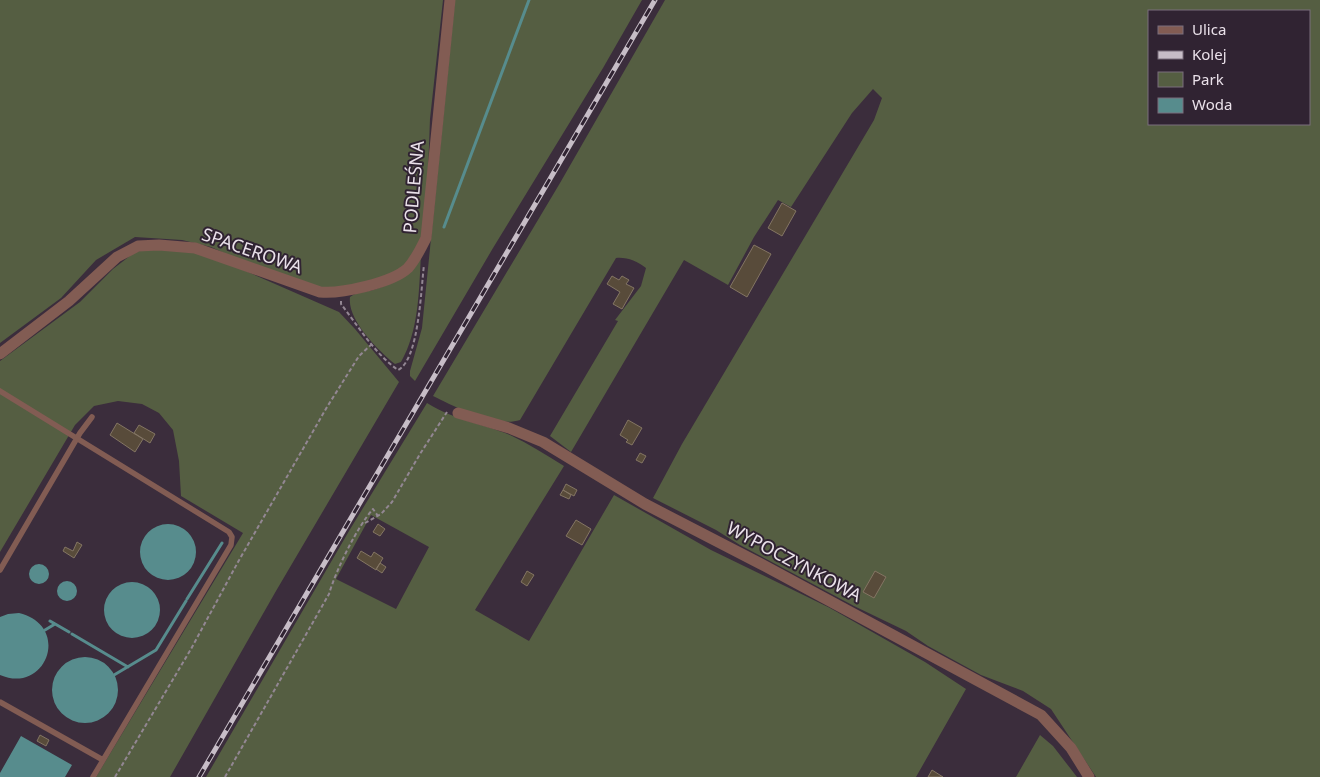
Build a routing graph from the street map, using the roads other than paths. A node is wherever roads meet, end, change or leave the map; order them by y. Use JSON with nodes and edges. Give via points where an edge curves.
{"nodes":[{"id":1,"x":450,"y":0,"type":"edge"},
{"id":2,"x":426,"y":238,"type":"joint"},
{"id":3,"x":0,"y":354,"type":"edge"},
{"id":4,"x":0,"y":391,"type":"edge"},
{"id":5,"x":458,"y":414,"type":"road end"},
{"id":6,"x":92,"y":417,"type":"dead end"},
{"id":7,"x":77,"y":437,"type":"junction"},
{"id":8,"x":0,"y":570,"type":"edge"},
{"id":9,"x":0,"y":702,"type":"edge"},
{"id":10,"x":103,"y":760,"type":"junction"},
{"id":11,"x":93,"y":777,"type":"edge"},
{"id":12,"x":1089,"y":777,"type":"edge"}],
"edges":[{"from":1,"to":2,"type":"street","name":"PODLEŚNA"},
{"from":2,"to":3,"type":"street","name":"SPACEROWA","via":[[410,266],[400,274],[341,292],[320,292],[195,248],[138,246],[117,257],[69,301]]},
{"from":4,"to":7,"type":"lane"},
{"from":5,"to":12,"type":"street","name":"WYPOCZYNKOWA","via":[[544,442],[645,504],[1042,714],[1071,748]]},
{"from":6,"to":7,"type":"lane"},
{"from":7,"to":8,"type":"lane"},
{"from":7,"to":10,"type":"lane","via":[[229,532],[232,537],[231,545]]},
{"from":9,"to":10,"type":"lane"},
{"from":10,"to":11,"type":"lane"}]}
